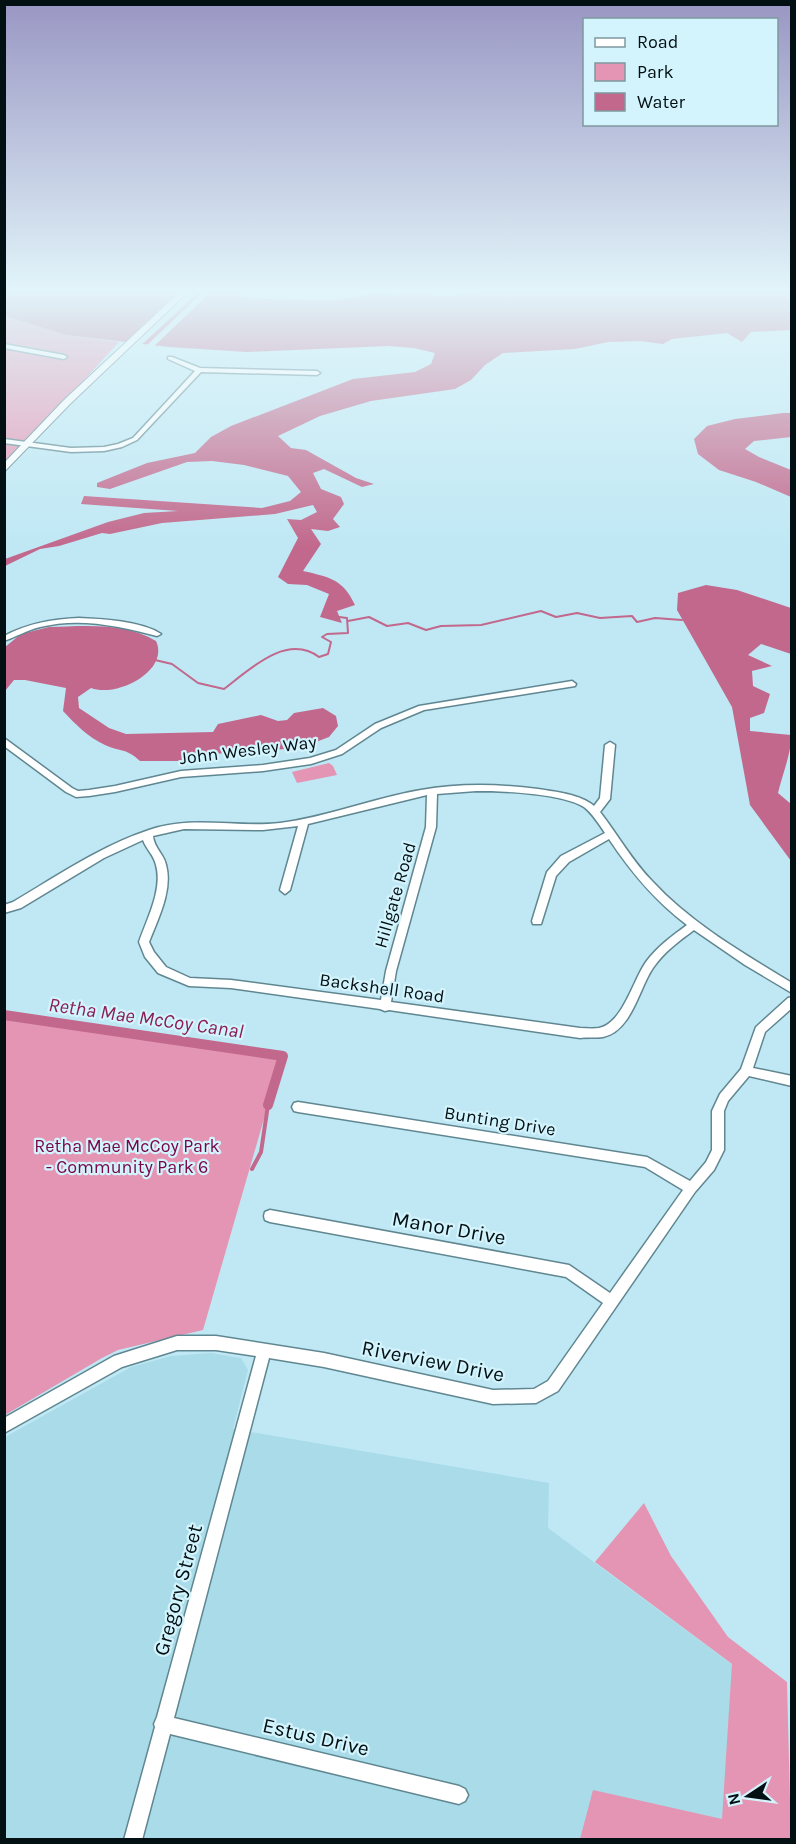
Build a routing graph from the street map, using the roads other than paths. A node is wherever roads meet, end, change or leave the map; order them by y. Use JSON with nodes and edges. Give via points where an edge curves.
{"nodes":[{"id":1,"x":96,"y":376,"type":"edge"},
{"id":2,"x":193,"y":376,"type":"edge"},
{"id":3,"x":4,"y":441,"type":"edge"},
{"id":4,"x":26,"y":445,"type":"junction"},
{"id":5,"x":4,"y":469,"type":"edge"},
{"id":6,"x":157,"y":634,"type":"dead end"},
{"id":7,"x":4,"y":639,"type":"edge"},
{"id":8,"x":572,"y":684,"type":"dead end"},
{"id":9,"x":4,"y":741,"type":"edge"},
{"id":10,"x":610,"y":745,"type":"dead end"},
{"id":11,"x":432,"y":792,"type":"junction"},
{"id":12,"x":595,"y":811,"type":"junction"},
{"id":13,"x":304,"y":822,"type":"junction"},
{"id":14,"x":148,"y":834,"type":"junction"},
{"id":15,"x":610,"y":834,"type":"junction"},
{"id":16,"x":285,"y":890,"type":"dead end"},
{"id":17,"x":4,"y":909,"type":"edge"},
{"id":18,"x":537,"y":921,"type":"dead end"},
{"id":19,"x":694,"y":925,"type":"junction"},
{"id":20,"x":792,"y":990,"type":"edge"},
{"id":21,"x":792,"y":1000,"type":"edge"},
{"id":22,"x":385,"y":1007,"type":"junction"},
{"id":23,"x":746,"y":1071,"type":"junction"},
{"id":24,"x":792,"y":1081,"type":"edge"},
{"id":25,"x":298,"y":1107,"type":"dead end"},
{"id":26,"x":691,"y":1188,"type":"junction"},
{"id":27,"x":270,"y":1216,"type":"dead end"},
{"id":28,"x":612,"y":1302,"type":"junction"},
{"id":29,"x":264,"y":1352,"type":"junction"},
{"id":30,"x":4,"y":1426,"type":"edge"},
{"id":31,"x":162,"y":1724,"type":"junction"},
{"id":32,"x":459,"y":1795,"type":"dead end"},
{"id":33,"x":133,"y":1839,"type":"edge"}],
"edges":[{"from":1,"to":4,"type":"main road"},
{"from":2,"to":4,"type":"street","via":[[135,439],[123,445],[76,450]]},
{"from":3,"to":4,"type":"street"},
{"from":4,"to":5,"type":"main road"},
{"from":6,"to":7,"type":"street","via":[[119,624],[48,622]]},
{"from":8,"to":9,"type":"street","name":"John Wesley Way","via":[[414,710],[320,759],[181,774],[89,793],[69,790]]},
{"from":10,"to":12,"type":"street","via":[[605,799]]},
{"from":11,"to":12,"type":"street","via":[[528,791],[566,798]]},
{"from":11,"to":13,"type":"street"},
{"from":11,"to":22,"type":"street","name":"Hillgate Road","via":[[431,827]]},
{"from":12,"to":15,"type":"street"},
{"from":13,"to":14,"type":"street","via":[[267,826],[198,824]]},
{"from":13,"to":16,"type":"street"},
{"from":14,"to":17,"type":"street"},
{"from":14,"to":22,"type":"street","name":"Backshell Road","via":[[147,841],[161,863],[162,874],[144,942],[162,970],[189,982],[264,988]]},
{"from":15,"to":18,"type":"street","via":[[565,860],[551,875]]},
{"from":15,"to":19,"type":"street","via":[[646,883]]},
{"from":19,"to":20,"type":"street"},
{"from":19,"to":22,"type":"street","name":"Backshell Road","via":[[668,944],[650,964],[628,1009],[603,1032],[556,1031]]},
{"from":21,"to":23,"type":"street","name":"Riverview Drive","via":[[760,1030]]},
{"from":23,"to":24,"type":"street"},
{"from":23,"to":26,"type":"street","name":"Riverview Drive","via":[[724,1098],[718,1111],[718,1150]]},
{"from":25,"to":26,"type":"street","name":"Bunting Drive","via":[[647,1162]]},
{"from":26,"to":28,"type":"street","name":"Riverview Drive"},
{"from":27,"to":28,"type":"street","name":"Manor Drive","via":[[569,1271]]},
{"from":28,"to":29,"type":"street","name":"Riverview Drive","via":[[553,1386],[536,1396],[493,1397],[324,1360]]},
{"from":29,"to":30,"type":"street","name":"Riverview Drive","via":[[216,1343],[177,1343],[119,1361]]},
{"from":29,"to":31,"type":"street","name":"Gregory Street"},
{"from":31,"to":32,"type":"street","name":"Estus Drive"},
{"from":31,"to":33,"type":"street","name":"Gregory Street"}]}
